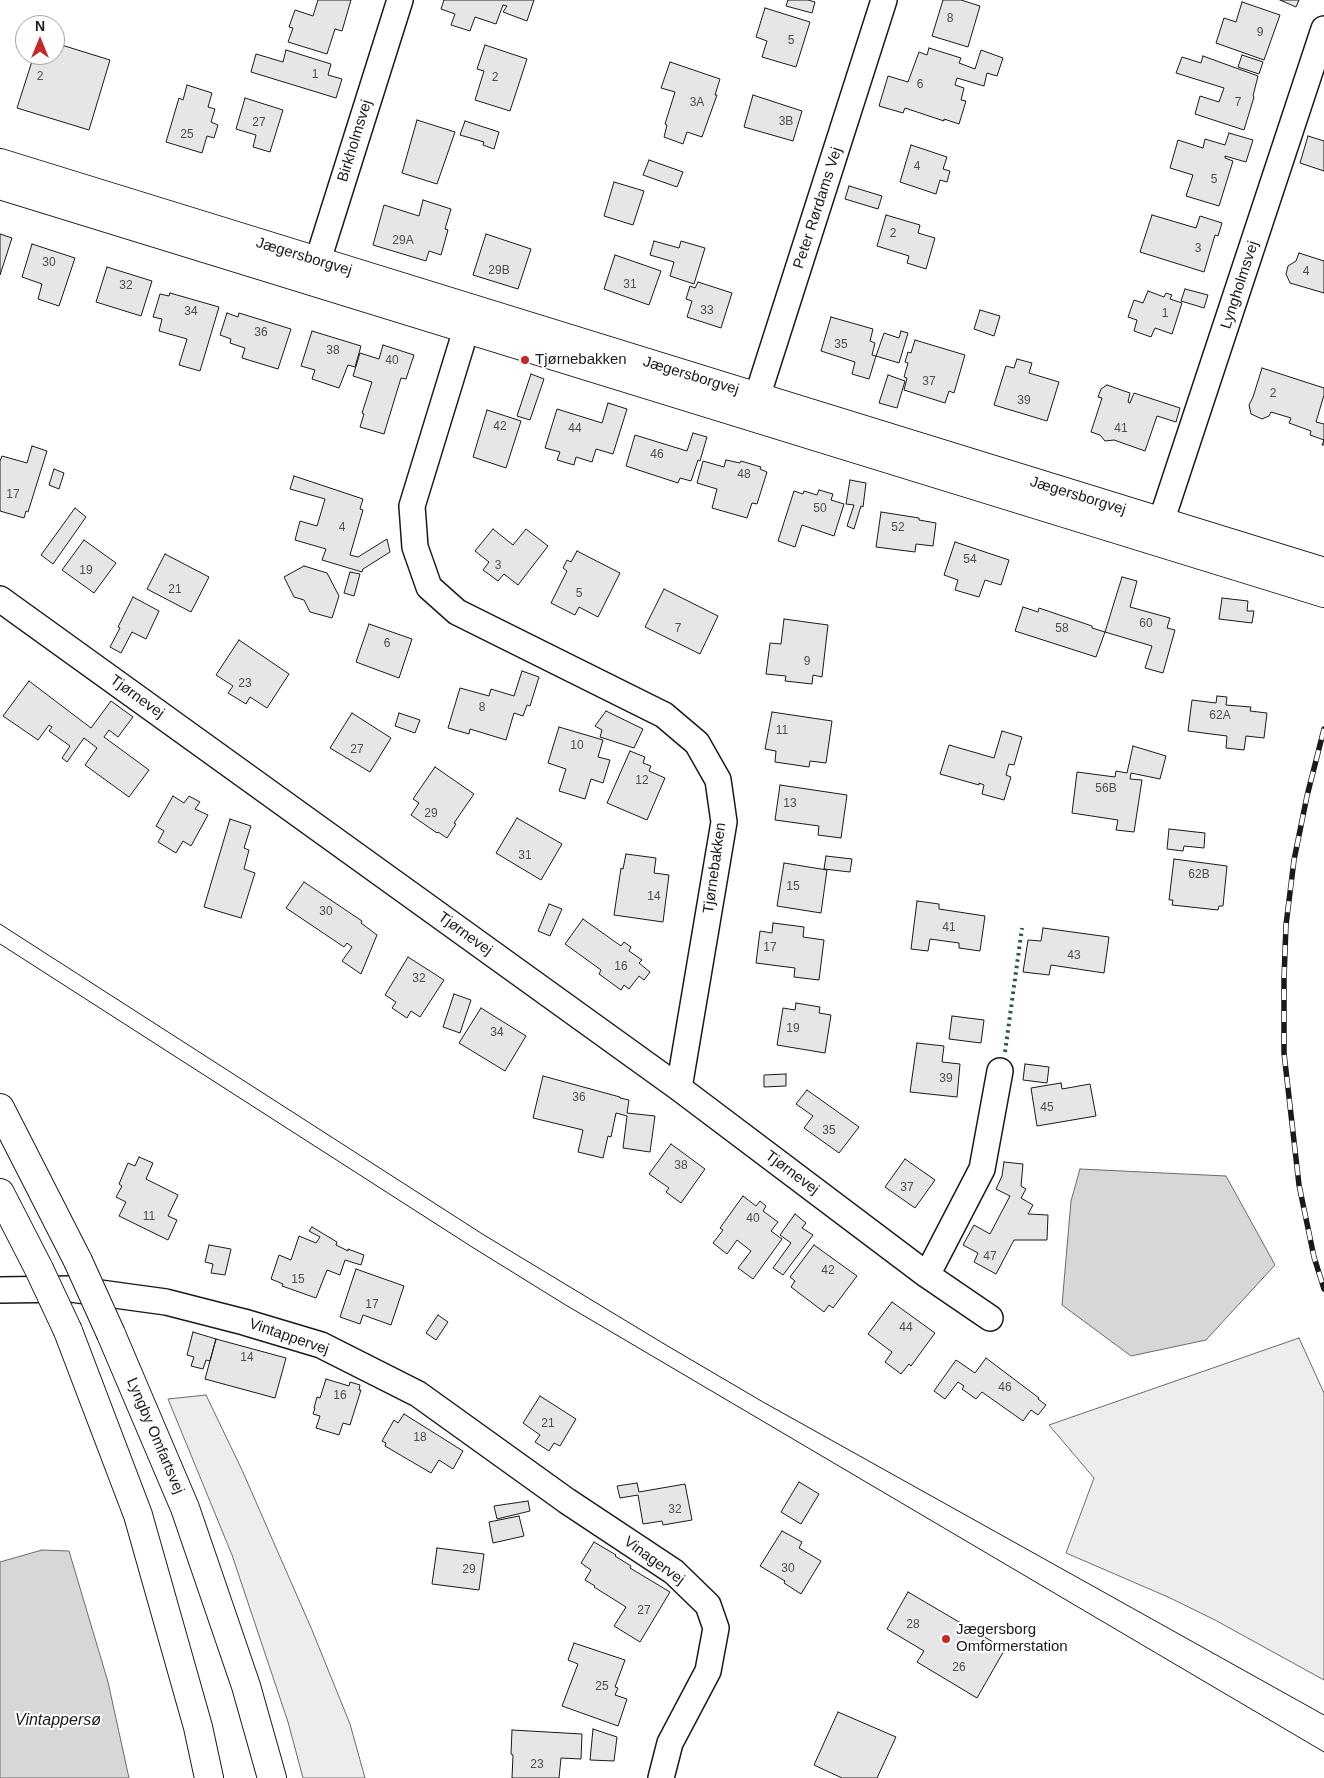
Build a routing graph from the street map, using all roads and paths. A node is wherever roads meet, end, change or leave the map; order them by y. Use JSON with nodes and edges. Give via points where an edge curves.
{"nodes":[{"id":1,"x":400,"y":0,"type":"edge"},
{"id":2,"x":884,"y":0,"type":"edge"},
{"id":3,"x":1324,"y":29,"type":"edge"},
{"id":4,"x":0,"y":163,"type":"edge"},
{"id":5,"x":0,"y":184,"type":"edge"},
{"id":6,"x":315,"y":271,"type":"junction"},
{"id":7,"x":469,"y":319,"type":"junction"},
{"id":8,"x":754,"y":406,"type":"junction"},
{"id":9,"x":1158,"y":531,"type":"junction"},
{"id":10,"x":1324,"y":572,"type":"edge"},
{"id":11,"x":1324,"y":593,"type":"edge"},
{"id":12,"x":0,"y":599,"type":"edge"},
{"id":13,"x":1000,"y":1071,"type":"dead end"},
{"id":14,"x":679,"y":1088,"type":"junction"},
{"id":15,"x":0,"y":1108,"type":"edge"},
{"id":16,"x":0,"y":1193,"type":"edge"},
{"id":17,"x":927,"y":1274,"type":"junction"},
{"id":18,"x":0,"y":1290,"type":"edge"},
{"id":19,"x":990,"y":1318,"type":"dead end"},
{"id":20,"x":567,"y":1501,"type":"joint"},
{"id":21,"x":207,"y":1778,"type":"edge"},
{"id":22,"x":272,"y":1778,"type":"edge"},
{"id":23,"x":661,"y":1778,"type":"edge"}],
"edges":[{"from":1,"to":6,"type":"street","name":"Birkholmsvej"},
{"from":2,"to":8,"type":"street","name":"Peter Rørdams Vej"},
{"from":3,"to":9,"type":"street","name":"Lyngholmsvej"},
{"from":4,"to":6,"type":"main road","name":"Jægersborgvej"},
{"from":5,"to":6,"type":"main road","name":"Jægersborgvej"},
{"from":6,"to":7,"type":"main road","name":"Jægersborgvej"},
{"from":7,"to":8,"type":"main road","name":"Jægersborgvej"},
{"from":7,"to":14,"type":"street","name":"Tjørnebakken","via":[[412,506],[415,547],[429,587],[457,612],[664,715],[697,743],[718,780],[724,822]]},
{"from":8,"to":9,"type":"main road","name":"Jægersborgvej"},
{"from":9,"to":10,"type":"main road","name":"Jægersborgvej"},
{"from":9,"to":11,"type":"main road","name":"Jægersborgvej"},
{"from":12,"to":14,"type":"street","name":"Tjørnevej"},
{"from":13,"to":17,"type":"street","via":[[982,1169]]},
{"from":14,"to":17,"type":"street","name":"Tjørnevej"},
{"from":15,"to":22,"type":"main road","name":"Lyngby Omfartsvej","bridge":true,"via":[[78,1261],[185,1508],[246,1686]]},
{"from":16,"to":21,"type":"main road","bridge":true,"via":[[68,1331],[138,1515],[198,1727]]},
{"from":17,"to":19,"type":"street","name":"Tjørnevej"},
{"from":18,"to":20,"type":"street","name":"Vintappervej","via":[[71,1289],[166,1302],[321,1345],[418,1394]]},
{"from":20,"to":23,"type":"street","name":"Vinagervej","via":[[674,1572],[708,1605],[711,1613],[716,1628],[708,1671],[670,1743]]}]}
